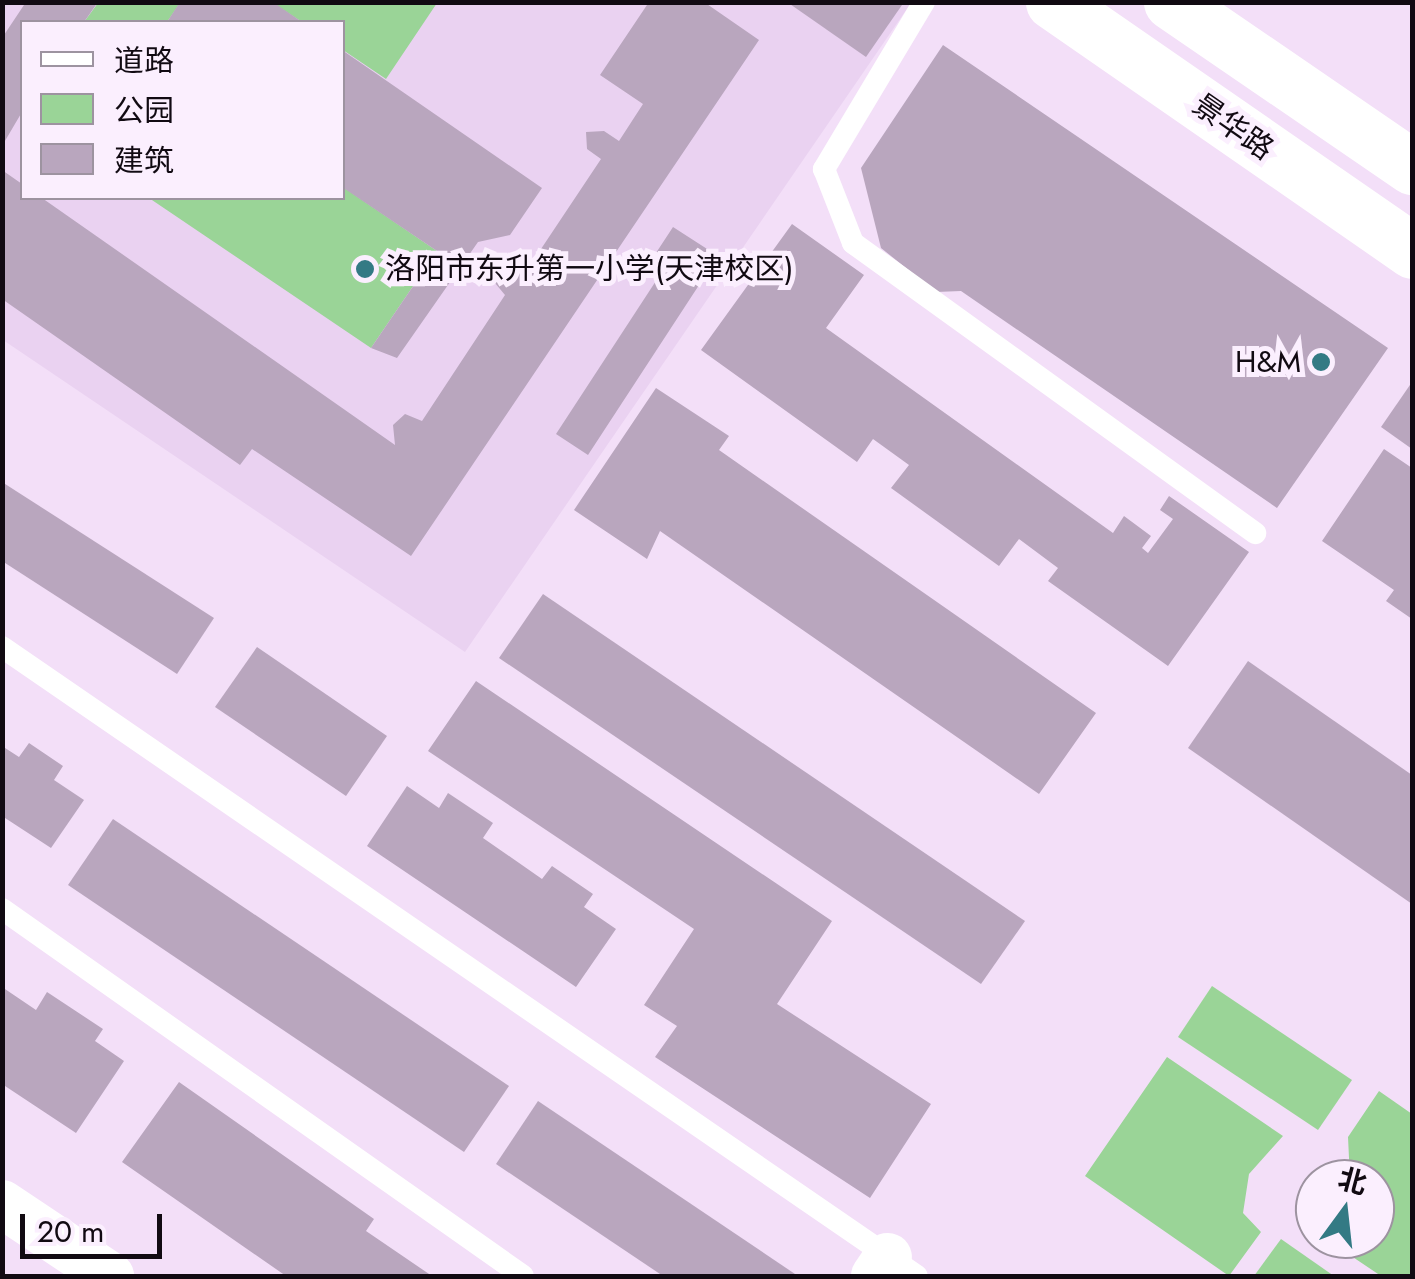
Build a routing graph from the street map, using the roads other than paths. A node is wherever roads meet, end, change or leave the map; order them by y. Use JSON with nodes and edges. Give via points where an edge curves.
{"nodes":[{"id":1,"x":924,"y":2,"type":"edge"},
{"id":2,"x":1053,"y":2,"type":"edge"},
{"id":3,"x":1170,"y":2,"type":"edge"},
{"id":4,"x":1412,"y":167,"type":"edge"},
{"id":5,"x":1412,"y":250,"type":"edge"},
{"id":6,"x":1255,"y":533,"type":"dead end"},
{"id":7,"x":2,"y":647,"type":"edge"},
{"id":8,"x":2,"y":909,"type":"edge"},
{"id":9,"x":2,"y":1204,"type":"edge"},
{"id":10,"x":893,"y":1270,"type":"edge"},
{"id":11,"x":110,"y":1276,"type":"edge"},
{"id":12,"x":522,"y":1276,"type":"edge"}],
"edges":[{"from":1,"to":6,"type":"lane","via":[[824,169],[853,244]]},
{"from":2,"to":5,"type":"main road","name":"景华路"},
{"from":3,"to":4,"type":"main road"},
{"from":7,"to":10,"type":"lane"},
{"from":8,"to":12,"type":"lane"},
{"from":9,"to":11,"type":"street"}]}
